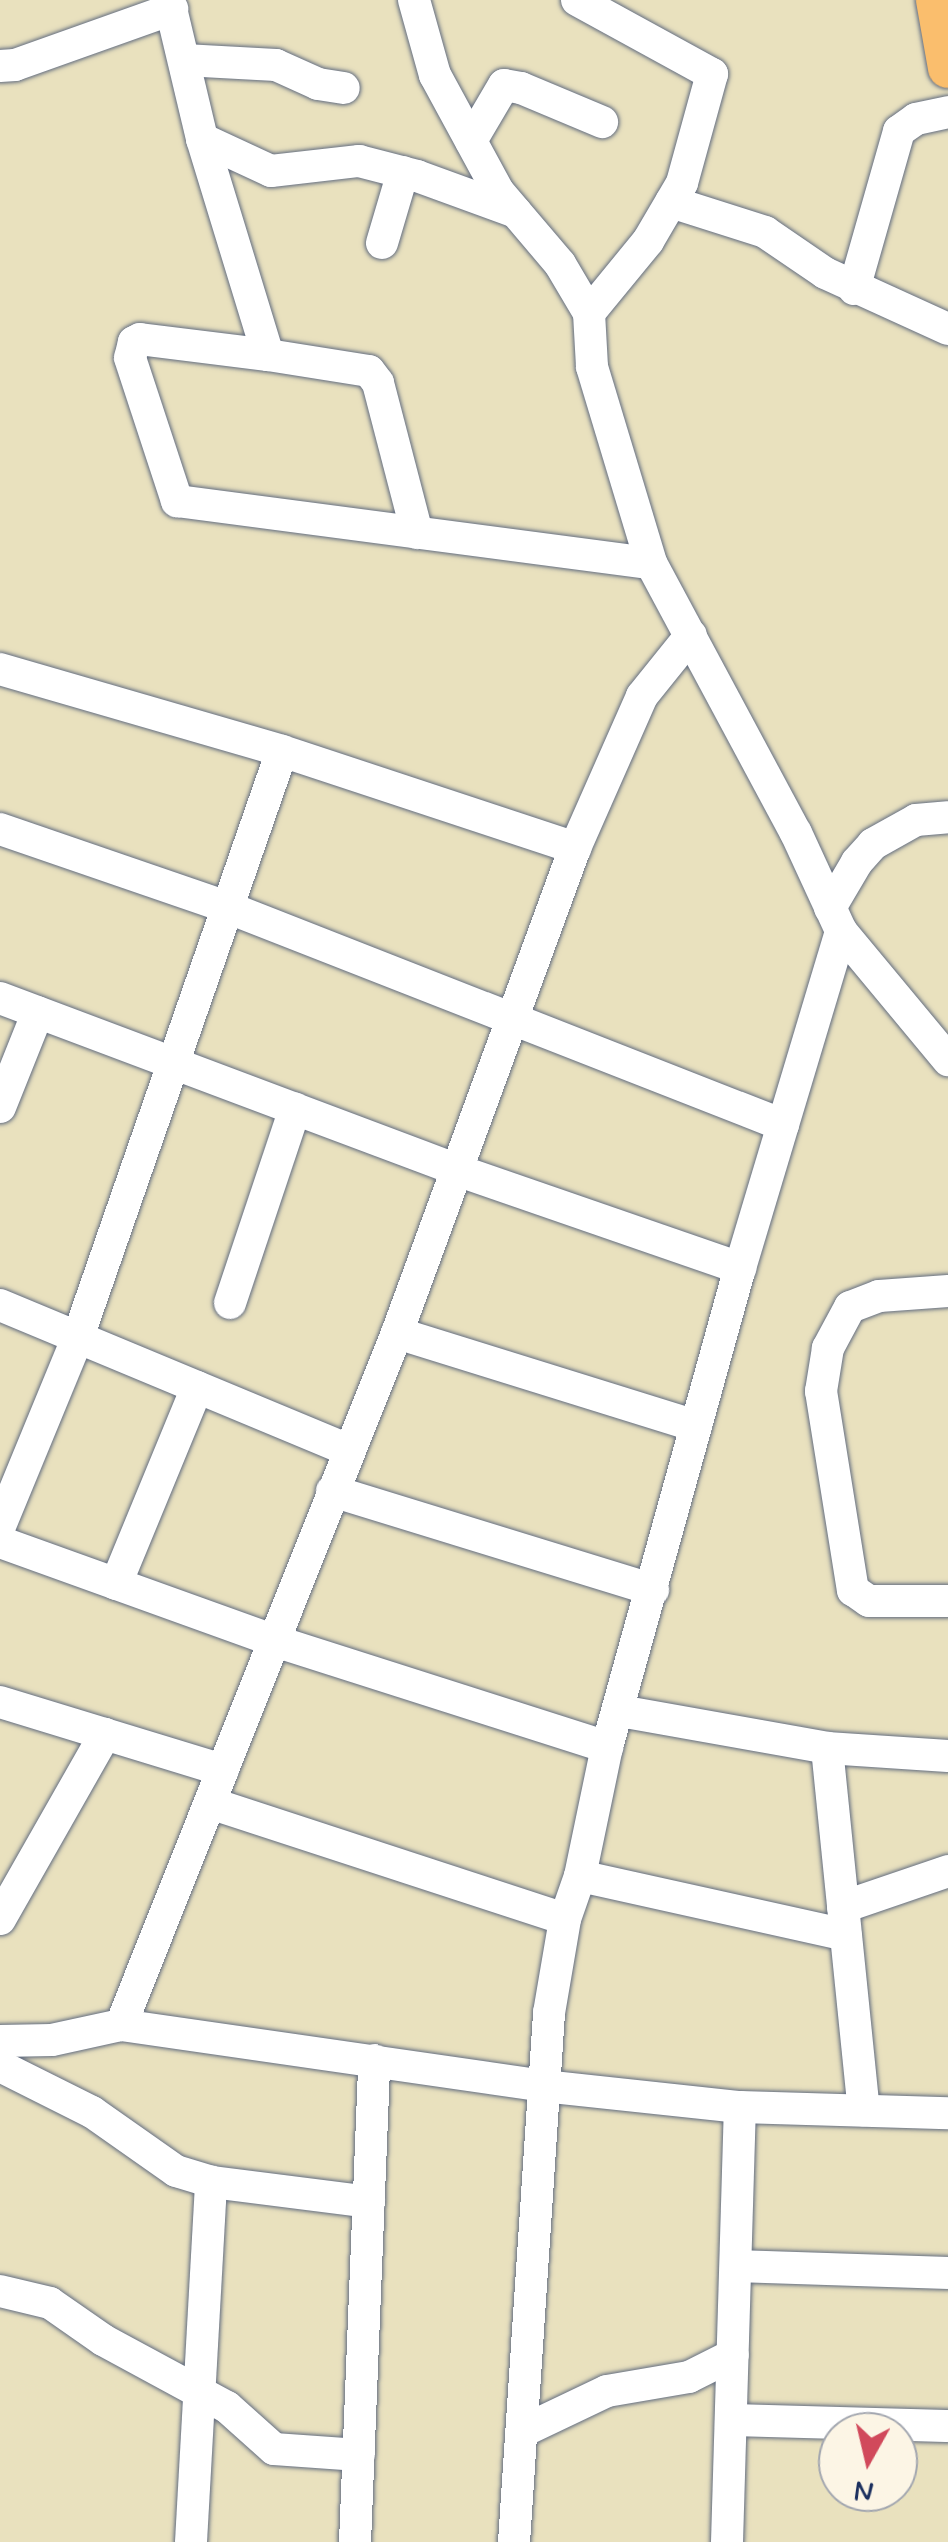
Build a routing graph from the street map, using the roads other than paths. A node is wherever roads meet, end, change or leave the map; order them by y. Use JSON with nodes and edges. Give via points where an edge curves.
{"nodes":[{"id":1,"x":414,"y":0,"type":"edge"},
{"id":2,"x":577,"y":0,"type":"edge"},
{"id":3,"x":936,"y":0,"type":"edge"},
{"id":4,"x":171,"y":5,"type":"edge"},
{"id":5,"x":184,"y":60,"type":"junction"},
{"id":6,"x":0,"y":66,"type":"edge"},
{"id":7,"x":948,"y":68,"type":"edge"},
{"id":8,"x":344,"y":88,"type":"dead end"},
{"id":9,"x":948,"y":112,"type":"edge"},
{"id":10,"x":602,"y":122,"type":"dead end"},
{"id":11,"x":202,"y":139,"type":"junction"},
{"id":12,"x":470,"y":141,"type":"junction"},
{"id":13,"x":403,"y":172,"type":"junction"},
{"id":14,"x":671,"y":202,"type":"junction"},
{"id":15,"x":516,"y":212,"type":"junction"},
{"id":16,"x":382,"y":243,"type":"dead end"},
{"id":17,"x":854,"y":288,"type":"junction"},
{"id":18,"x":589,"y":314,"type":"junction"},
{"id":19,"x":948,"y":329,"type":"edge"},
{"id":20,"x":268,"y":355,"type":"junction"},
{"id":21,"x":417,"y":534,"type":"junction"},
{"id":22,"x":652,"y":562,"type":"junction"},
{"id":23,"x":690,"y":635,"type":"junction"},
{"id":24,"x":0,"y":669,"type":"edge"},
{"id":25,"x":282,"y":752,"type":"junction"},
{"id":26,"x":948,"y":817,"type":"edge"},
{"id":27,"x":0,"y":828,"type":"edge"},
{"id":28,"x":575,"y":848,"type":"junction"},
{"id":29,"x":229,"y":908,"type":"junction"},
{"id":30,"x":836,"y":919,"type":"junction"},
{"id":31,"x":0,"y":998,"type":"edge"},
{"id":32,"x":38,"y":1012,"type":"junction"},
{"id":33,"x":511,"y":1019,"type":"junction"},
{"id":34,"x":948,"y":1060,"type":"edge"},
{"id":35,"x":174,"y":1063,"type":"junction"},
{"id":36,"x":0,"y":1107,"type":"edge"},
{"id":37,"x":295,"y":1108,"type":"junction"},
{"id":38,"x":783,"y":1125,"type":"junction"},
{"id":39,"x":454,"y":1168,"type":"junction"},
{"id":40,"x":740,"y":1268,"type":"junction"},
{"id":41,"x":948,"y":1292,"type":"edge"},
{"id":42,"x":230,"y":1303,"type":"dead end"},
{"id":43,"x":0,"y":1304,"type":"edge"},
{"id":44,"x":397,"y":1333,"type":"junction"},
{"id":45,"x":78,"y":1337,"type":"junction"},
{"id":46,"x":197,"y":1387,"type":"junction"},
{"id":47,"x":696,"y":1426,"type":"junction"},
{"id":48,"x":348,"y":1450,"type":"junction"},
{"id":49,"x":332,"y":1491,"type":"junction"},
{"id":50,"x":0,"y":1526,"type":"edge"},
{"id":51,"x":0,"y":1542,"type":"edge"},
{"id":52,"x":116,"y":1584,"type":"junction"},
{"id":53,"x":653,"y":1590,"type":"junction"},
{"id":54,"x":948,"y":1602,"type":"edge"},
{"id":55,"x":272,"y":1640,"type":"junction"},
{"id":56,"x":0,"y":1702,"type":"edge"},
{"id":57,"x":620,"y":1712,"type":"junction"},
{"id":58,"x":104,"y":1734,"type":"junction"},
{"id":59,"x":606,"y":1747,"type":"junction"},
{"id":60,"x":828,"y":1748,"type":"junction"},
{"id":61,"x":948,"y":1756,"type":"edge"},
{"id":62,"x":223,"y":1770,"type":"junction"},
{"id":63,"x":210,"y":1803,"type":"junction"},
{"id":64,"x":948,"y":1871,"type":"edge"},
{"id":65,"x":580,"y":1876,"type":"junction"},
{"id":66,"x":0,"y":1919,"type":"edge"},
{"id":67,"x":565,"y":1919,"type":"junction"},
{"id":68,"x":845,"y":1921,"type":"junction"},
{"id":69,"x":121,"y":2026,"type":"junction"},
{"id":70,"x":0,"y":2042,"type":"edge"},
{"id":71,"x":374,"y":2060,"type":"junction"},
{"id":72,"x":0,"y":2066,"type":"edge"},
{"id":73,"x":543,"y":2086,"type":"junction"},
{"id":74,"x":740,"y":2107,"type":"junction"},
{"id":75,"x":864,"y":2110,"type":"junction"},
{"id":76,"x":948,"y":2113,"type":"edge"},
{"id":77,"x":212,"y":2182,"type":"junction"},
{"id":78,"x":369,"y":2202,"type":"junction"},
{"id":79,"x":736,"y":2266,"type":"junction"},
{"id":80,"x":948,"y":2273,"type":"edge"},
{"id":81,"x":0,"y":2291,"type":"edge"},
{"id":82,"x":732,"y":2355,"type":"junction"},
{"id":83,"x":200,"y":2396,"type":"junction"},
{"id":84,"x":731,"y":2420,"type":"junction"},
{"id":85,"x":948,"y":2426,"type":"edge"},
{"id":86,"x":522,"y":2430,"type":"junction"},
{"id":87,"x":359,"y":2455,"type":"junction"},
{"id":88,"x":191,"y":2542,"type":"edge"},
{"id":89,"x":355,"y":2542,"type":"edge"},
{"id":90,"x":514,"y":2542,"type":"edge"},
{"id":91,"x":727,"y":2542,"type":"edge"}],
"edges":[{"from":1,"to":12,"type":"street","via":[[436,75]]},
{"from":2,"to":14,"type":"street","via":[[712,74]]},
{"from":3,"to":7,"type":"main road"},
{"from":4,"to":5,"type":"street"},
{"from":4,"to":6,"type":"street"},
{"from":5,"to":8,"type":"street","via":[[262,62]]},
{"from":5,"to":11,"type":"street"},
{"from":9,"to":17,"type":"street","via":[[916,119],[899,132]]},
{"from":10,"to":12,"type":"street","via":[[504,85]]},
{"from":11,"to":13,"type":"street","via":[[271,171],[339,160]]},
{"from":11,"to":20,"type":"street"},
{"from":12,"to":15,"type":"street"},
{"from":13,"to":15,"type":"street"},
{"from":13,"to":16,"type":"street"},
{"from":14,"to":17,"type":"street","via":[[765,232]]},
{"from":14,"to":18,"type":"street"},
{"from":15,"to":18,"type":"street","via":[[560,264]]},
{"from":17,"to":19,"type":"street"},
{"from":18,"to":22,"type":"street","via":[[592,367]]},
{"from":20,"to":21,"type":"street","via":[[370,372]]},
{"from":20,"to":21,"type":"street","via":[[134,342],[130,358],[172,496],[187,504]]},
{"from":21,"to":22,"type":"street"},
{"from":22,"to":23,"type":"street"},
{"from":23,"to":28,"type":"street","via":[[642,696]]},
{"from":23,"to":30,"type":"street"},
{"from":24,"to":25,"type":"street"},
{"from":25,"to":28,"type":"street"},
{"from":25,"to":29,"type":"street"},
{"from":26,"to":30,"type":"street","via":[[916,820],[873,844],[857,862]]},
{"from":27,"to":29,"type":"street"},
{"from":28,"to":33,"type":"street"},
{"from":29,"to":33,"type":"street"},
{"from":29,"to":35,"type":"street"},
{"from":30,"to":34,"type":"street"},
{"from":30,"to":38,"type":"street"},
{"from":31,"to":32,"type":"street"},
{"from":32,"to":35,"type":"street"},
{"from":32,"to":36,"type":"street"},
{"from":33,"to":38,"type":"street"},
{"from":33,"to":39,"type":"street"},
{"from":35,"to":37,"type":"street"},
{"from":35,"to":45,"type":"street"},
{"from":37,"to":39,"type":"street"},
{"from":37,"to":42,"type":"street"},
{"from":38,"to":40,"type":"street"},
{"from":39,"to":40,"type":"street"},
{"from":39,"to":44,"type":"street"},
{"from":40,"to":47,"type":"street"},
{"from":41,"to":54,"type":"street","via":[[879,1296],[850,1307],[828,1348],[822,1391],[852,1590],[869,1601]]},
{"from":43,"to":45,"type":"street"},
{"from":44,"to":47,"type":"street"},
{"from":44,"to":48,"type":"street"},
{"from":45,"to":46,"type":"street"},
{"from":45,"to":50,"type":"street"},
{"from":46,"to":48,"type":"street"},
{"from":46,"to":52,"type":"street"},
{"from":47,"to":53,"type":"street"},
{"from":48,"to":49,"type":"street"},
{"from":49,"to":53,"type":"street"},
{"from":49,"to":55,"type":"street"},
{"from":51,"to":52,"type":"street"},
{"from":52,"to":55,"type":"street"},
{"from":53,"to":57,"type":"street"},
{"from":55,"to":59,"type":"street"},
{"from":55,"to":62,"type":"street"},
{"from":56,"to":58,"type":"street"},
{"from":57,"to":59,"type":"street"},
{"from":57,"to":60,"type":"street"},
{"from":58,"to":62,"type":"street"},
{"from":58,"to":66,"type":"street"},
{"from":59,"to":65,"type":"street"},
{"from":60,"to":61,"type":"street"},
{"from":60,"to":68,"type":"street"},
{"from":62,"to":63,"type":"street"},
{"from":63,"to":67,"type":"street"},
{"from":63,"to":69,"type":"street"},
{"from":64,"to":68,"type":"street"},
{"from":65,"to":67,"type":"street"},
{"from":65,"to":68,"type":"street"},
{"from":67,"to":73,"type":"street"},
{"from":68,"to":75,"type":"street"},
{"from":69,"to":70,"type":"street"},
{"from":69,"to":71,"type":"street"},
{"from":71,"to":73,"type":"street"},
{"from":71,"to":78,"type":"street"},
{"from":72,"to":77,"type":"street","via":[[92,2112],[176,2171]]},
{"from":73,"to":74,"type":"street"},
{"from":73,"to":86,"type":"street"},
{"from":74,"to":75,"type":"street"},
{"from":74,"to":79,"type":"street"},
{"from":75,"to":76,"type":"street"},
{"from":77,"to":78,"type":"street"},
{"from":77,"to":83,"type":"street"},
{"from":78,"to":87,"type":"street"},
{"from":79,"to":80,"type":"street"},
{"from":79,"to":82,"type":"street"},
{"from":81,"to":83,"type":"street","via":[[50,2303]]},
{"from":82,"to":84,"type":"street"},
{"from":82,"to":86,"type":"street","via":[[689,2376],[608,2391]]},
{"from":83,"to":87,"type":"street","via":[[227,2407],[274,2449]]},
{"from":83,"to":88,"type":"street"},
{"from":84,"to":85,"type":"street"},
{"from":84,"to":91,"type":"street"},
{"from":86,"to":90,"type":"street"},
{"from":87,"to":89,"type":"street"}]}
